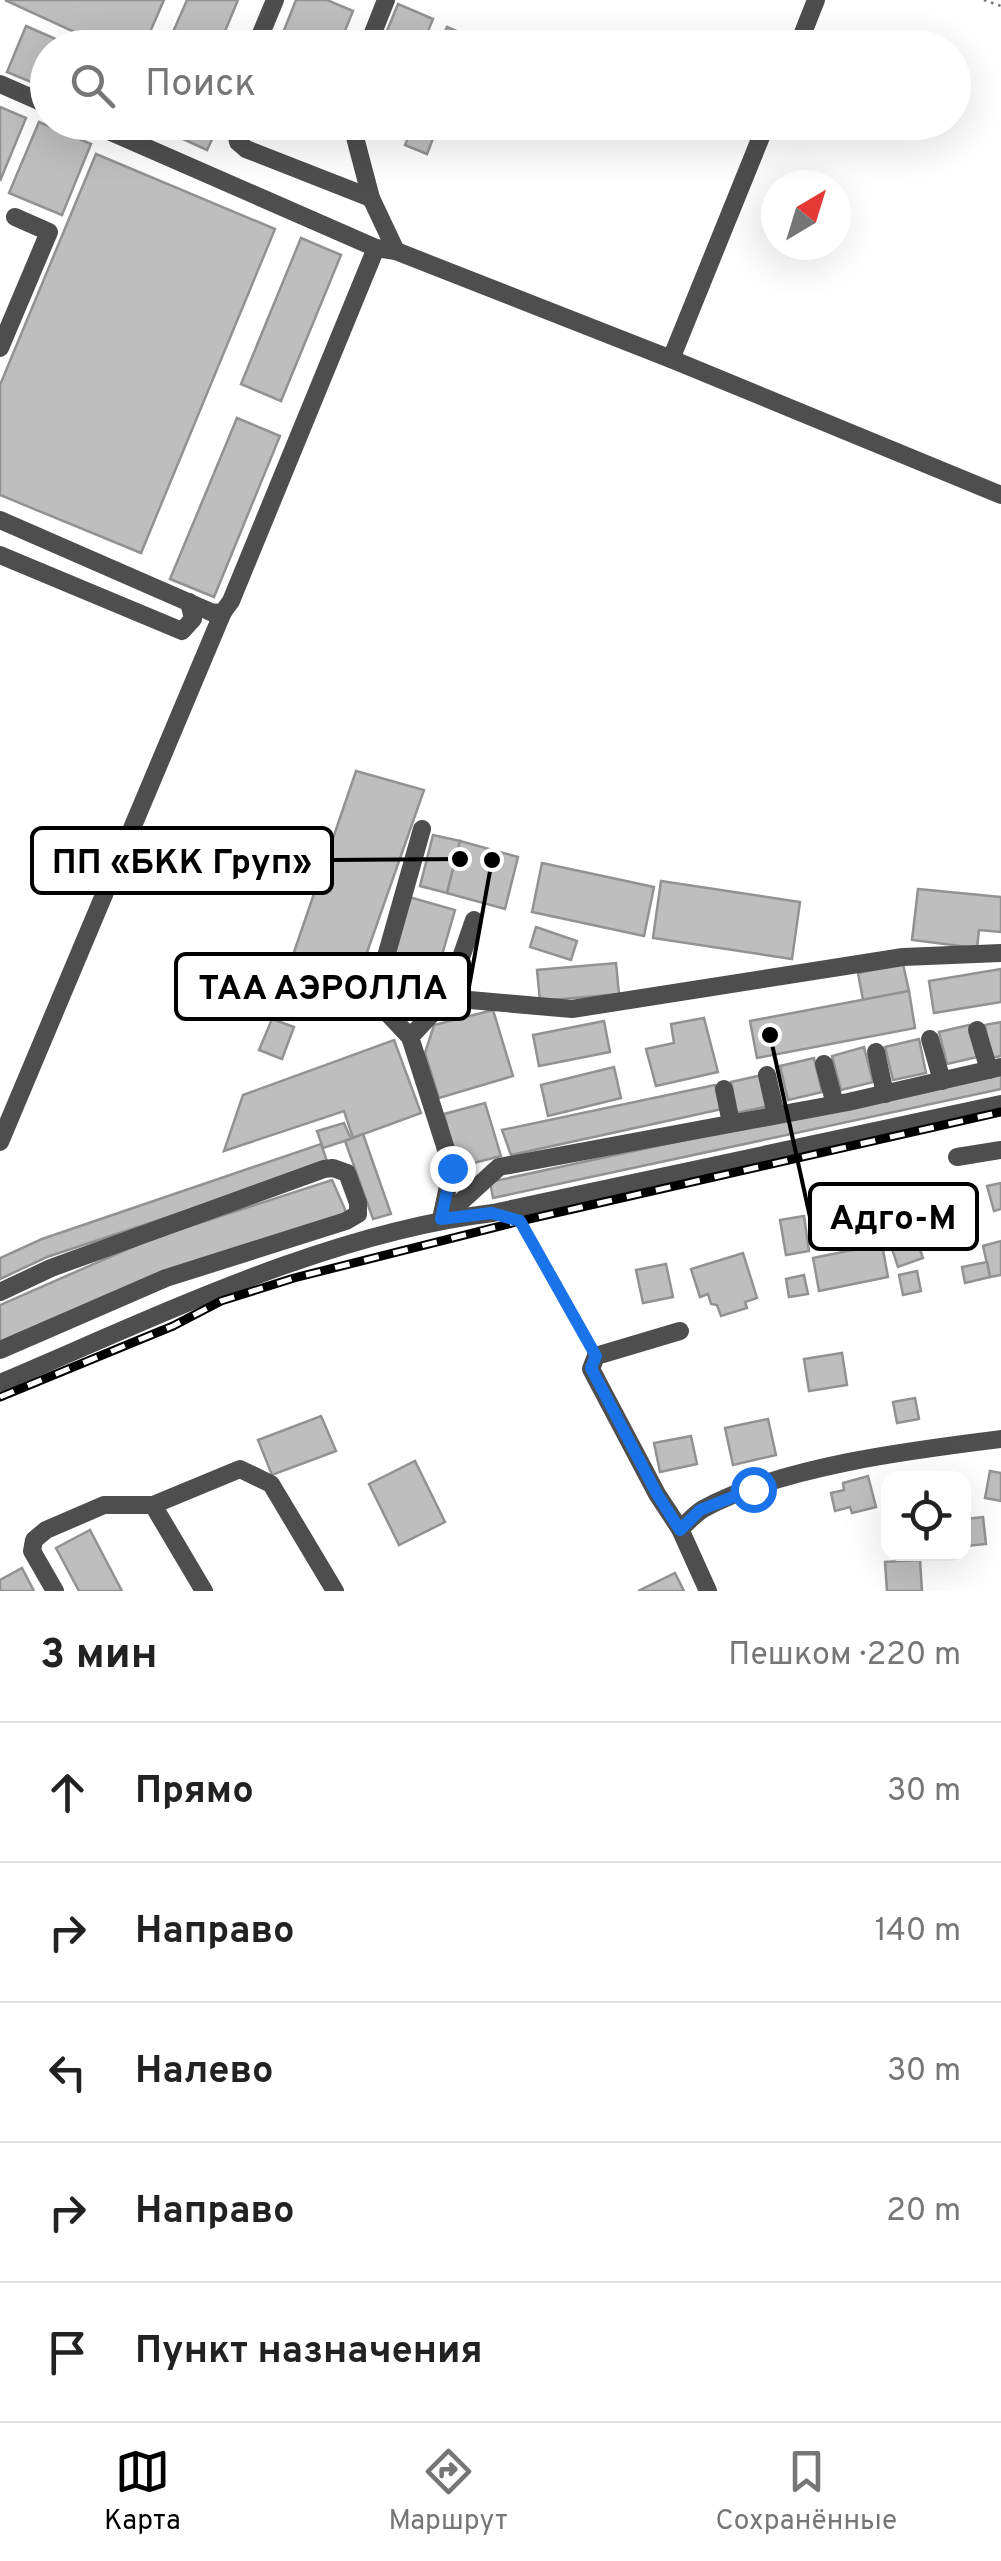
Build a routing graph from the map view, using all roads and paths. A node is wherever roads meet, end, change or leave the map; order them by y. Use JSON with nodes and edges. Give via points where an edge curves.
{"nodes":[{"id":1,"x":276,"y":0,"type":"edge"},
{"id":2,"x":386,"y":0,"type":"edge"},
{"id":3,"x":816,"y":0,"type":"edge"},
{"id":4,"x":984,"y":0,"type":"edge"},
{"id":5,"x":1001,"y":6,"type":"edge"},
{"id":6,"x":264,"y":30,"type":"edge"},
{"id":7,"x":374,"y":30,"type":"edge"},
{"id":8,"x":804,"y":30,"type":"edge"},
{"id":9,"x":0,"y":84,"type":"edge"},
{"id":10,"x":30,"y":97,"type":"edge"},
{"id":11,"x":129,"y":140,"type":"edge"},
{"id":12,"x":238,"y":140,"type":"edge"},
{"id":13,"x":355,"y":140,"type":"edge"},
{"id":14,"x":759,"y":140,"type":"edge"},
{"id":15,"x":371,"y":198,"type":"junction"},
{"id":16,"x":15,"y":217,"type":"dead end"},
{"id":17,"x":376,"y":248,"type":"junction"},
{"id":18,"x":396,"y":251,"type":"junction"},
{"id":19,"x":0,"y":348,"type":"edge"},
{"id":20,"x":671,"y":358,"type":"junction"},
{"id":21,"x":1001,"y":495,"type":"edge"},
{"id":22,"x":0,"y":520,"type":"edge"},
{"id":23,"x":0,"y":554,"type":"edge"},
{"id":24,"x":188,"y":602,"type":"junction"},
{"id":25,"x":223,"y":612,"type":"junction"},
{"id":26,"x":422,"y":829,"type":"dead end"},
{"id":27,"x":474,"y":920,"type":"dead end"},
{"id":28,"x":1001,"y":953,"type":"edge"},
{"id":29,"x":448,"y":998,"type":"junction"},
{"id":30,"x":977,"y":1030,"type":"dead end"},
{"id":31,"x":410,"y":1038,"type":"junction"},
{"id":32,"x":930,"y":1039,"type":"dead end"},
{"id":33,"x":876,"y":1052,"type":"dead end"},
{"id":34,"x":824,"y":1064,"type":"dead end"},
{"id":35,"x":995,"y":1069,"type":"edge"},
{"id":36,"x":767,"y":1075,"type":"dead end"},
{"id":37,"x":942,"y":1081,"type":"junction"},
{"id":38,"x":724,"y":1089,"type":"dead end"},
{"id":39,"x":885,"y":1094,"type":"junction"},
{"id":40,"x":835,"y":1104,"type":"junction"},
{"id":41,"x":1001,"y":1104,"type":"edge"},
{"id":42,"x":776,"y":1115,"type":"junction"},
{"id":43,"x":731,"y":1123,"type":"junction"},
{"id":44,"x":0,"y":1142,"type":"edge"},
{"id":45,"x":1001,"y":1150,"type":"edge"},
{"id":46,"x":958,"y":1157,"type":"dead end"},
{"id":47,"x":492,"y":1213,"type":"junction"},
{"id":48,"x":441,"y":1219,"type":"junction"},
{"id":49,"x":0,"y":1292,"type":"edge"},
{"id":50,"x":680,"y":1332,"type":"dead end"},
{"id":51,"x":0,"y":1350,"type":"edge"},
{"id":52,"x":596,"y":1356,"type":"junction"},
{"id":53,"x":0,"y":1383,"type":"edge"},
{"id":54,"x":1001,"y":1440,"type":"edge"},
{"id":55,"x":153,"y":1505,"type":"junction"},
{"id":56,"x":680,"y":1530,"type":"junction"},
{"id":57,"x":55,"y":1591,"type":"edge"},
{"id":58,"x":204,"y":1591,"type":"edge"},
{"id":59,"x":335,"y":1591,"type":"edge"},
{"id":60,"x":708,"y":1591,"type":"edge"}],
"edges":[{"from":1,"to":6,"type":"street"},
{"from":2,"to":7,"type":"street"},
{"from":3,"to":8,"type":"street"},
{"from":4,"to":5,"type":"path"},
{"from":9,"to":10,"type":"street"},
{"from":11,"to":17,"type":"street"},
{"from":12,"to":15,"type":"street"},
{"from":13,"to":15,"type":"street"},
{"from":14,"to":20,"type":"street"},
{"from":15,"to":18,"type":"street"},
{"from":16,"to":19,"type":"street","via":[[49,232]]},
{"from":17,"to":18,"type":"street"},
{"from":17,"to":25,"type":"street"},
{"from":18,"to":20,"type":"street"},
{"from":20,"to":21,"type":"street"},
{"from":22,"to":24,"type":"street"},
{"from":23,"to":24,"type":"street","via":[[182,630],[193,619]]},
{"from":24,"to":25,"type":"street"},
{"from":25,"to":44,"type":"street"},
{"from":26,"to":31,"type":"street","via":[[374,999]]},
{"from":27,"to":29,"type":"street"},
{"from":28,"to":29,"type":"street","via":[[903,956],[572,1010]]},
{"from":29,"to":31,"type":"street"},
{"from":30,"to":35,"type":"street"},
{"from":31,"to":48,"type":"street","via":[[452,1168]]},
{"from":32,"to":37,"type":"street"},
{"from":33,"to":39,"type":"street"},
{"from":34,"to":40,"type":"street"},
{"from":35,"to":37,"type":"street"},
{"from":36,"to":42,"type":"street"},
{"from":37,"to":39,"type":"street"},
{"from":38,"to":43,"type":"street"},
{"from":39,"to":40,"type":"street"},
{"from":40,"to":42,"type":"street"},
{"from":41,"to":47,"type":"street"},
{"from":42,"to":43,"type":"street"},
{"from":43,"to":48,"type":"street","via":[[499,1167]]},
{"from":45,"to":46,"type":"street"},
{"from":47,"to":48,"type":"street"},
{"from":47,"to":52,"type":"path","via":[[520,1221]]},
{"from":48,"to":53,"type":"street","via":[[223,1290]]},
{"from":49,"to":51,"type":"street","via":[[324,1169],[348,1174],[358,1203],[358,1214],[346,1221],[166,1278]]},
{"from":50,"to":52,"type":"street"},
{"from":52,"to":56,"type":"street","via":[[591,1368]]},
{"from":54,"to":56,"type":"street","via":[[808,1472],[700,1510]]},
{"from":55,"to":57,"type":"street","via":[[104,1505],[34,1540],[32,1551]]},
{"from":55,"to":58,"type":"street"},
{"from":55,"to":59,"type":"street","via":[[240,1469],[271,1484]]},
{"from":56,"to":60,"type":"street"}]}
